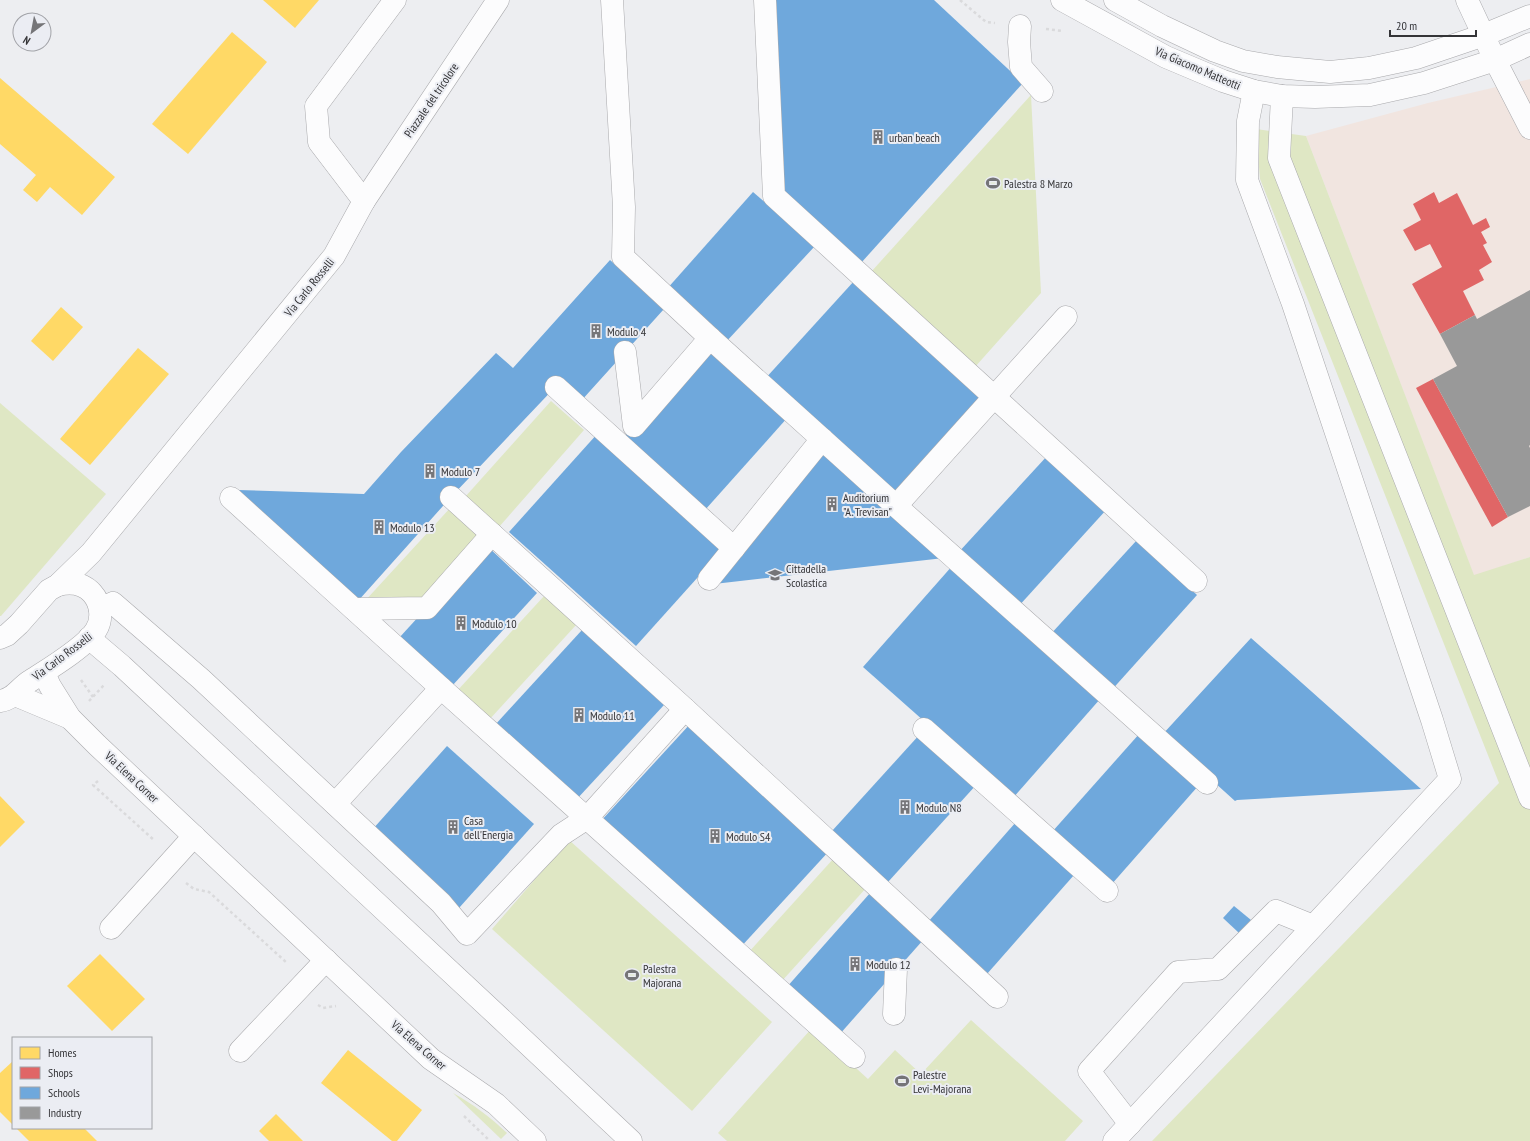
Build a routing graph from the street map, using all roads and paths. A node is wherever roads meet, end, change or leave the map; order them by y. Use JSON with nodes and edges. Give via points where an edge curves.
{"nodes":[{"id":1,"x":395,"y":0,"type":"edge"},
{"id":2,"x":498,"y":0,"type":"edge"},
{"id":3,"x":612,"y":0,"type":"edge"},
{"id":4,"x":765,"y":0,"type":"edge"},
{"id":5,"x":960,"y":0,"type":"edge"},
{"id":6,"x":1062,"y":0,"type":"edge"},
{"id":7,"x":1115,"y":0,"type":"edge"},
{"id":8,"x":1467,"y":0,"type":"edge"},
{"id":9,"x":1530,"y":16,"type":"edge"},
{"id":10,"x":1020,"y":26,"type":"junction"},
{"id":11,"x":1066,"y":32,"type":"dead end"},
{"id":12,"x":1484,"y":36,"type":"junction"},
{"id":13,"x":1530,"y":44,"type":"edge"},
{"id":14,"x":1495,"y":60,"type":"junction"},
{"id":15,"x":1042,"y":91,"type":"dead end"},
{"id":16,"x":1254,"y":91,"type":"junction"},
{"id":17,"x":1282,"y":96,"type":"junction"},
{"id":18,"x":1530,"y":128,"type":"edge"},
{"id":19,"x":364,"y":200,"type":"junction"},
{"id":20,"x":1066,"y":317,"type":"dead end"},
{"id":21,"x":710,"y":338,"type":"junction"},
{"id":22,"x":625,"y":352,"type":"dead end"},
{"id":23,"x":556,"y":387,"type":"dead end"},
{"id":24,"x":994,"y":397,"type":"junction"},
{"id":25,"x":822,"y":439,"type":"junction"},
{"id":26,"x":451,"y":497,"type":"dead end"},
{"id":27,"x":232,"y":498,"type":"dead end"},
{"id":28,"x":896,"y":506,"type":"junction"},
{"id":29,"x":492,"y":534,"type":"junction"},
{"id":30,"x":734,"y":548,"type":"junction"},
{"id":31,"x":91,"y":553,"type":"junction"},
{"id":32,"x":709,"y":579,"type":"dead end"},
{"id":33,"x":1196,"y":581,"type":"dead end"},
{"id":34,"x":58,"y":584,"type":"junction"},
{"id":35,"x":98,"y":603,"type":"junction"},
{"id":36,"x":354,"y":609,"type":"junction"},
{"id":37,"x":0,"y":638,"type":"edge"},
{"id":38,"x":89,"y":638,"type":"junction"},
{"id":39,"x":44,"y":673,"type":"junction"},
{"id":40,"x":78,"y":676,"type":"dead end"},
{"id":41,"x":440,"y":688,"type":"junction"},
{"id":42,"x":93,"y":697,"type":"dead end"},
{"id":43,"x":8,"y":698,"type":"edge"},
{"id":44,"x":685,"y":709,"type":"junction"},
{"id":45,"x":70,"y":718,"type":"junction"},
{"id":46,"x":924,"y":729,"type":"dead end"},
{"id":47,"x":99,"y":779,"type":"dead end"},
{"id":48,"x":1207,"y":783,"type":"dead end"},
{"id":49,"x":1530,"y":798,"type":"edge"},
{"id":50,"x":335,"y":804,"type":"junction"},
{"id":51,"x":587,"y":818,"type":"junction"},
{"id":52,"x":194,"y":836,"type":"junction"},
{"id":53,"x":156,"y":842,"type":"dead end"},
{"id":54,"x":185,"y":882,"type":"dead end"},
{"id":55,"x":1107,"y":891,"type":"dead end"},
{"id":56,"x":1313,"y":926,"type":"junction"},
{"id":57,"x":111,"y":928,"type":"dead end"},
{"id":58,"x":326,"y":960,"type":"junction"},
{"id":59,"x":292,"y":968,"type":"dead end"},
{"id":60,"x":896,"y":969,"type":"dead end"},
{"id":61,"x":997,"y":997,"type":"dead end"},
{"id":62,"x":894,"y":1014,"type":"dead end"},
{"id":63,"x":240,"y":1052,"type":"dead end"},
{"id":64,"x":854,"y":1057,"type":"dead end"},
{"id":65,"x":1130,"y":1124,"type":"junction"},
{"id":66,"x":535,"y":1141,"type":"edge"},
{"id":67,"x":631,"y":1141,"type":"edge"},
{"id":68,"x":1114,"y":1141,"type":"edge"}],
"edges":[{"from":1,"to":19,"type":"street","via":[[316,106],[319,142]]},
{"from":2,"to":19,"type":"street","name":"Piazzale del tricolore"},
{"from":3,"to":21,"type":"street","via":[[624,207],[623,257]]},
{"from":4,"to":24,"type":"street","via":[[774,196]]},
{"from":5,"to":10,"type":"path","via":[[986,22]]},
{"from":6,"to":16,"type":"street","name":"Via Giacomo Matteotti","via":[[1166,57]]},
{"from":7,"to":12,"type":"street","name":"Via Giacomo Matteotti","via":[[1215,51],[1243,61],[1277,67],[1330,72],[1369,68],[1416,58]]},
{"from":8,"to":12,"type":"street"},
{"from":9,"to":12,"type":"street","name":"Via Giacomo Matteotti"},
{"from":10,"to":11,"type":"path"},
{"from":10,"to":15,"type":"street","via":[[1021,67]]},
{"from":12,"to":14,"type":"street"},
{"from":13,"to":14,"type":"street","name":"Via Giacomo Matteotti"},
{"from":14,"to":17,"type":"street","name":"Via Giacomo Matteotti","via":[[1424,83],[1370,95]]},
{"from":14,"to":18,"type":"street"},
{"from":16,"to":17,"type":"street","name":"Via Giacomo Matteotti"},
{"from":16,"to":56,"type":"street","via":[[1248,121],[1247,180],[1293,304],[1450,779]]},
{"from":17,"to":49,"type":"street","via":[[1279,158]]},
{"from":19,"to":31,"type":"street","name":"Via Carlo Rosselli","via":[[334,256]]},
{"from":20,"to":24,"type":"street"},
{"from":21,"to":22,"type":"street","via":[[634,426]]},
{"from":21,"to":25,"type":"street"},
{"from":23,"to":30,"type":"street"},
{"from":24,"to":28,"type":"street"},
{"from":24,"to":33,"type":"street"},
{"from":25,"to":28,"type":"street"},
{"from":25,"to":30,"type":"street"},
{"from":26,"to":29,"type":"street"},
{"from":27,"to":36,"type":"street"},
{"from":28,"to":48,"type":"street"},
{"from":29,"to":36,"type":"street","via":[[427,608]]},
{"from":29,"to":44,"type":"street"},
{"from":30,"to":32,"type":"street"},
{"from":31,"to":34,"type":"street","name":"Via Carlo Rosselli"},
{"from":31,"to":35,"type":"street","name":"Via Carlo Rosselli"},
{"from":34,"to":35,"type":"street","via":[[78,584],[88,589]]},
{"from":34,"to":37,"type":"street","name":"Via Carlo Rosselli","via":[[49,590],[19,624]]},
{"from":35,"to":38,"type":"street","name":"Via Carlo Rosselli","via":[[100,620]]},
{"from":35,"to":50,"type":"street","via":[[114,603],[201,679]]},
{"from":36,"to":41,"type":"street"},
{"from":38,"to":39,"type":"street","name":"Via Carlo Rosselli"},
{"from":38,"to":67,"type":"street"},
{"from":39,"to":43,"type":"street","name":"Via Carlo Rosselli"},
{"from":39,"to":45,"type":"street","name":"Via Elena Corner"},
{"from":40,"to":42,"type":"path"},
{"from":41,"to":50,"type":"street"},
{"from":41,"to":51,"type":"street"},
{"from":43,"to":45,"type":"street","name":"Via Elena Corner"},
{"from":44,"to":51,"type":"street"},
{"from":44,"to":61,"type":"street"},
{"from":45,"to":52,"type":"street","name":"Via Elena Corner"},
{"from":46,"to":55,"type":"street"},
{"from":47,"to":53,"type":"path","via":[[94,785]]},
{"from":50,"to":51,"type":"street","via":[[441,903],[467,934],[561,835]]},
{"from":51,"to":64,"type":"street"},
{"from":52,"to":57,"type":"street"},
{"from":52,"to":58,"type":"street","name":"Via Elena Corner"},
{"from":54,"to":59,"type":"path","via":[[194,889],[209,892]]},
{"from":56,"to":65,"type":"street"},
{"from":56,"to":65,"type":"street","via":[[1276,911],[1218,969],[1178,972],[1089,1071]]},
{"from":58,"to":63,"type":"street"},
{"from":58,"to":66,"type":"street","name":"Via Elena Corner","via":[[431,1059],[496,1104]]},
{"from":60,"to":62,"type":"street"},
{"from":65,"to":68,"type":"street"}]}
